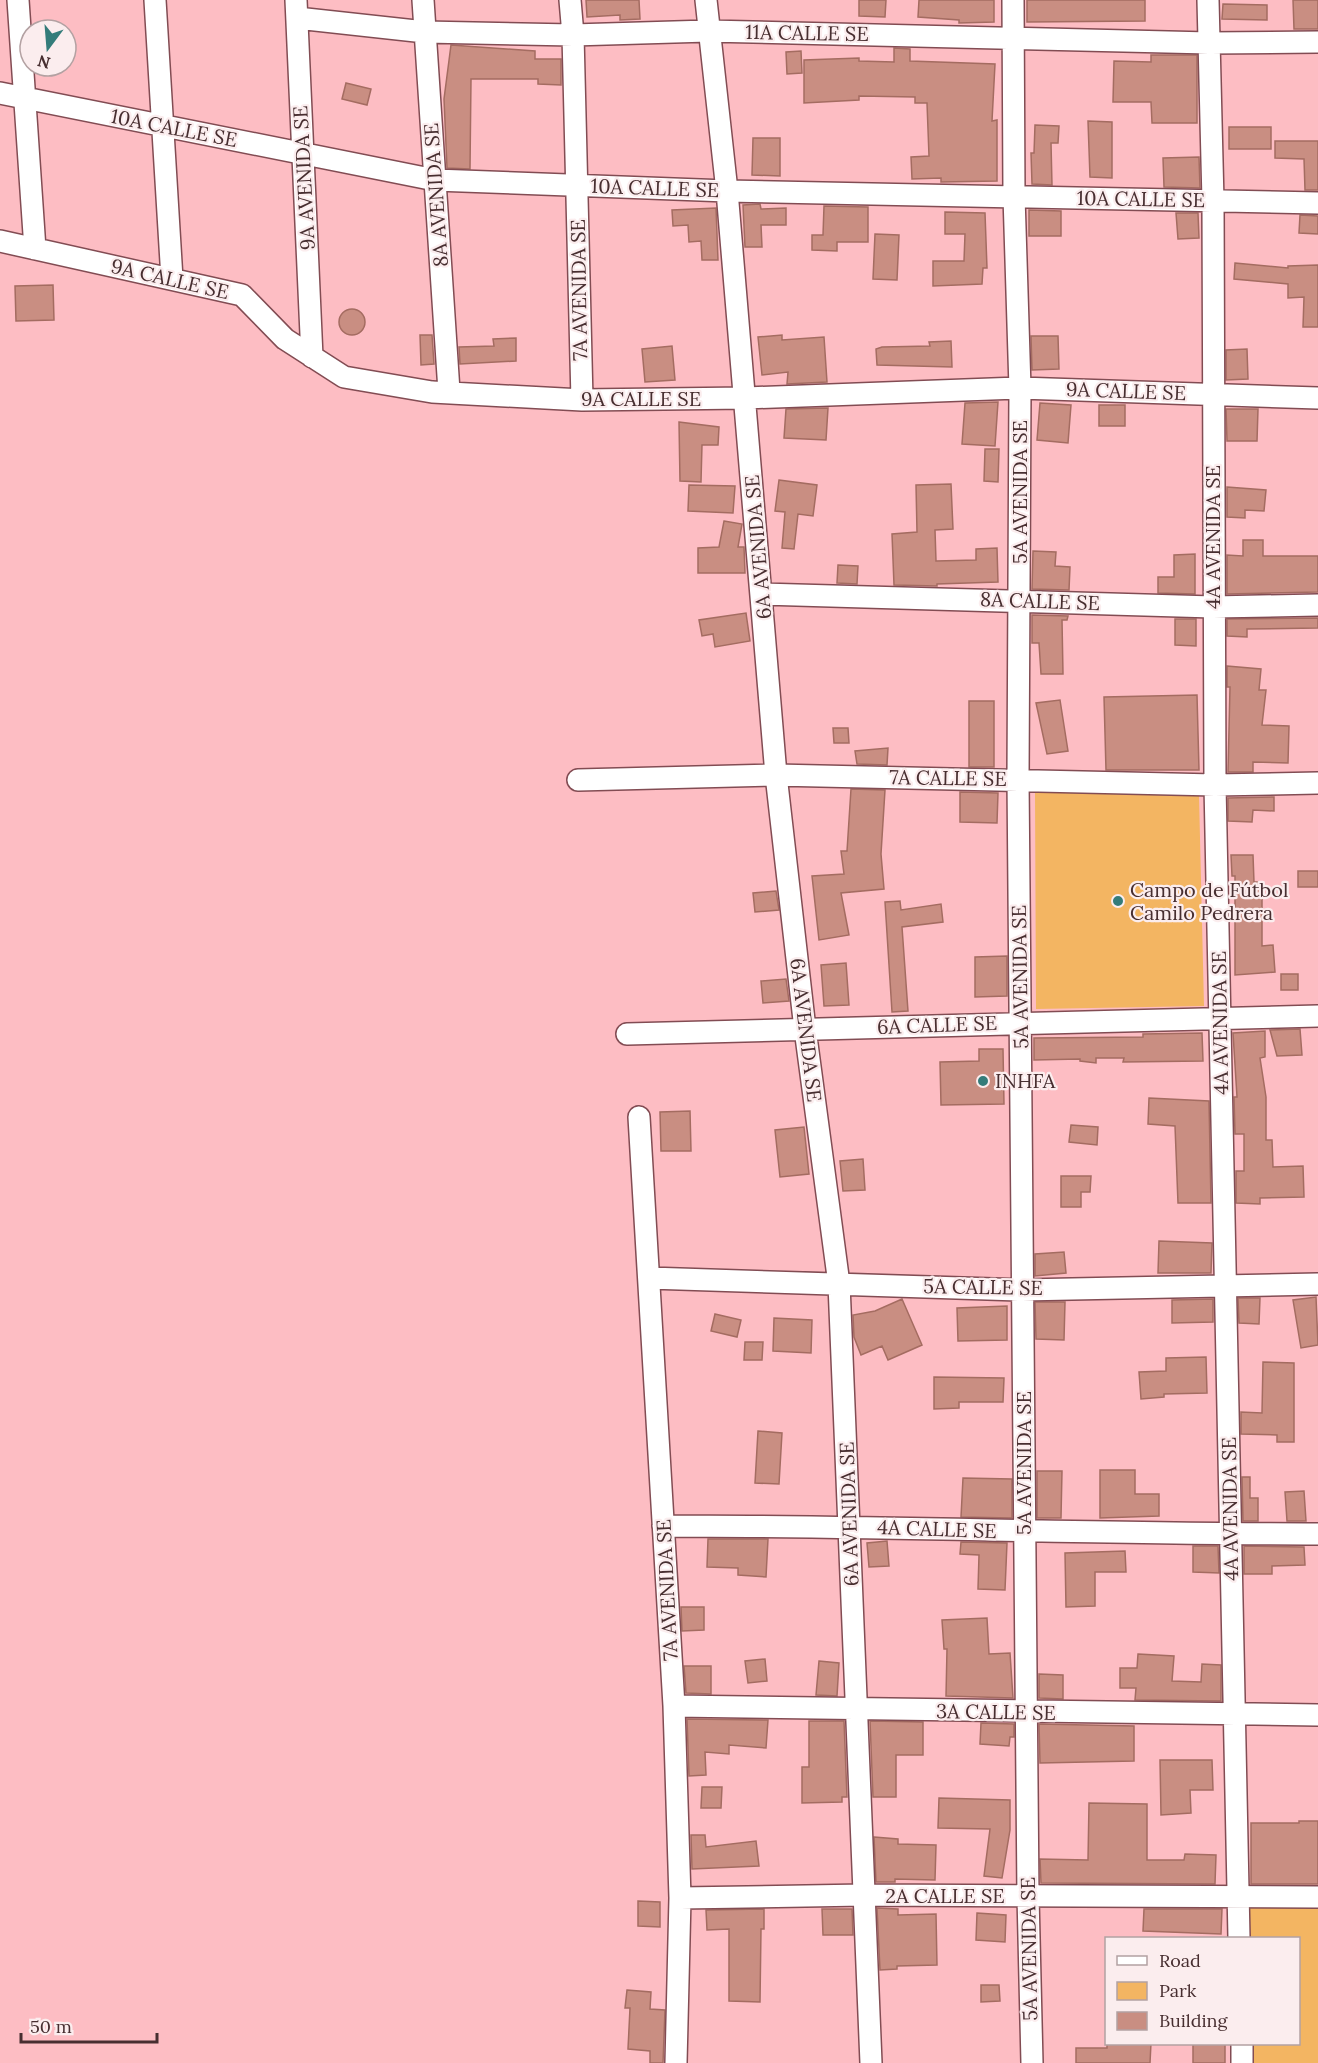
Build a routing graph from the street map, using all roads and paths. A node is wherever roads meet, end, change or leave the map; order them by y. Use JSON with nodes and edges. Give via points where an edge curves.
{"nodes":[{"id":1,"x":18,"y":0,"type":"edge"},
{"id":2,"x":155,"y":0,"type":"edge"},
{"id":3,"x":423,"y":0,"type":"edge"},
{"id":4,"x":570,"y":0,"type":"edge"},
{"id":5,"x":706,"y":0,"type":"edge"},
{"id":6,"x":1013,"y":0,"type":"edge"},
{"id":7,"x":1208,"y":0,"type":"edge"},
{"id":8,"x":296,"y":9,"type":"edge"},
{"id":9,"x":708,"y":31,"type":"junction"},
{"id":10,"x":426,"y":32,"type":"junction"},
{"id":11,"x":573,"y":35,"type":"junction"},
{"id":12,"x":1013,"y":36,"type":"junction"},
{"id":13,"x":1318,"y":42,"type":"edge"},
{"id":14,"x":1209,"y":43,"type":"junction"},
{"id":15,"x":0,"y":93,"type":"edge"},
{"id":16,"x":25,"y":98,"type":"junction"},
{"id":17,"x":163,"y":125,"type":"junction"},
{"id":18,"x":303,"y":153,"type":"junction"},
{"id":19,"x":435,"y":180,"type":"junction"},
{"id":20,"x":577,"y":185,"type":"junction"},
{"id":21,"x":727,"y":191,"type":"junction"},
{"id":22,"x":1014,"y":196,"type":"junction"},
{"id":23,"x":1213,"y":201,"type":"junction"},
{"id":24,"x":1318,"y":203,"type":"edge"},
{"id":25,"x":0,"y":240,"type":"edge"},
{"id":26,"x":35,"y":249,"type":"junction"},
{"id":27,"x":172,"y":279,"type":"junction"},
{"id":28,"x":312,"y":357,"type":"junction"},
{"id":29,"x":1020,"y":388,"type":"junction"},
{"id":30,"x":449,"y":391,"type":"junction"},
{"id":31,"x":1214,"y":394,"type":"junction"},
{"id":32,"x":746,"y":398,"type":"junction"},
{"id":33,"x":1318,"y":398,"type":"edge"},
{"id":34,"x":582,"y":400,"type":"junction"},
{"id":35,"x":762,"y":594,"type":"junction"},
{"id":36,"x":1020,"y":600,"type":"junction"},
{"id":37,"x":1318,"y":605,"type":"edge"},
{"id":38,"x":1213,"y":607,"type":"junction"},
{"id":39,"x":776,"y":775,"type":"junction"},
{"id":40,"x":1018,"y":779,"type":"junction"},
{"id":41,"x":579,"y":780,"type":"dead end"},
{"id":42,"x":1318,"y":783,"type":"edge"},
{"id":43,"x":1215,"y":785,"type":"junction"},
{"id":44,"x":1318,"y":1016,"type":"edge"},
{"id":45,"x":1220,"y":1018,"type":"junction"},
{"id":46,"x":1020,"y":1022,"type":"junction"},
{"id":47,"x":805,"y":1029,"type":"junction"},
{"id":48,"x":627,"y":1034,"type":"dead end"},
{"id":49,"x":639,"y":1117,"type":"dead end"},
{"id":50,"x":649,"y":1278,"type":"junction"},
{"id":51,"x":839,"y":1284,"type":"junction"},
{"id":52,"x":1226,"y":1284,"type":"junction"},
{"id":53,"x":1318,"y":1284,"type":"edge"},
{"id":54,"x":1022,"y":1290,"type":"junction"},
{"id":55,"x":663,"y":1526,"type":"junction"},
{"id":56,"x":849,"y":1526,"type":"junction"},
{"id":57,"x":1024,"y":1533,"type":"junction"},
{"id":58,"x":1231,"y":1534,"type":"junction"},
{"id":59,"x":1318,"y":1534,"type":"edge"},
{"id":60,"x":674,"y":1706,"type":"junction"},
{"id":61,"x":857,"y":1709,"type":"junction"},
{"id":62,"x":1026,"y":1713,"type":"junction"},
{"id":63,"x":1235,"y":1714,"type":"junction"},
{"id":64,"x":1318,"y":1715,"type":"edge"},
{"id":65,"x":864,"y":1895,"type":"junction"},
{"id":66,"x":1028,"y":1896,"type":"junction"},
{"id":67,"x":1238,"y":1896,"type":"junction"},
{"id":68,"x":1318,"y":1897,"type":"edge"},
{"id":69,"x":680,"y":1898,"type":"junction"},
{"id":70,"x":1239,"y":1937,"type":"edge"},
{"id":71,"x":1242,"y":2045,"type":"edge"},
{"id":72,"x":676,"y":2063,"type":"edge"},
{"id":73,"x":871,"y":2063,"type":"edge"},
{"id":74,"x":1032,"y":2063,"type":"edge"},
{"id":75,"x":1242,"y":2063,"type":"edge"}],
"edges":[{"from":1,"to":16,"type":"street"},
{"from":2,"to":17,"type":"street"},
{"from":3,"to":10,"type":"street","name":"8A AVENIDA SE"},
{"from":4,"to":11,"type":"street","name":"7A AVENIDA SE"},
{"from":5,"to":9,"type":"street","name":"6A AVENIDA SE"},
{"from":6,"to":12,"type":"street","name":"5A AVENIDA SE"},
{"from":7,"to":14,"type":"street","name":"4A AVENIDA SE"},
{"from":8,"to":10,"type":"street","name":"11A CALLE SE"},
{"from":8,"to":18,"type":"street","name":"9A AVENIDA SE"},
{"from":9,"to":11,"type":"street","name":"11A CALLE SE"},
{"from":9,"to":12,"type":"street","name":"11A CALLE SE"},
{"from":9,"to":21,"type":"street","name":"6A AVENIDA SE"},
{"from":10,"to":11,"type":"street","name":"11A CALLE SE"},
{"from":10,"to":19,"type":"street","name":"8A AVENIDA SE"},
{"from":11,"to":20,"type":"street","name":"7A AVENIDA SE"},
{"from":12,"to":14,"type":"street","name":"11A CALLE SE"},
{"from":12,"to":22,"type":"street","name":"5A AVENIDA SE"},
{"from":13,"to":14,"type":"street","name":"11A CALLE SE"},
{"from":14,"to":23,"type":"street","name":"4A AVENIDA SE"},
{"from":15,"to":16,"type":"street","name":"10A CALLE SE"},
{"from":16,"to":17,"type":"street","name":"10A CALLE SE"},
{"from":16,"to":26,"type":"street"},
{"from":17,"to":18,"type":"street","name":"10A CALLE SE"},
{"from":17,"to":27,"type":"street"},
{"from":18,"to":19,"type":"street","name":"10A CALLE SE"},
{"from":18,"to":28,"type":"street","name":"9A AVENIDA SE"},
{"from":19,"to":20,"type":"street","name":"10A CALLE SE"},
{"from":19,"to":30,"type":"street","name":"8A AVENIDA SE"},
{"from":20,"to":21,"type":"street","name":"10A CALLE SE"},
{"from":20,"to":34,"type":"street","name":"7A AVENIDA SE"},
{"from":21,"to":22,"type":"street","name":"10A CALLE SE"},
{"from":21,"to":32,"type":"street","name":"6A AVENIDA SE"},
{"from":22,"to":23,"type":"street","name":"10A CALLE SE"},
{"from":22,"to":29,"type":"street","name":"5A AVENIDA SE"},
{"from":23,"to":24,"type":"street","name":"10A CALLE SE"},
{"from":23,"to":31,"type":"street","name":"4A AVENIDA SE"},
{"from":25,"to":26,"type":"street","name":"9A CALLE SE"},
{"from":26,"to":27,"type":"street","name":"9A CALLE SE"},
{"from":27,"to":28,"type":"street","name":"9A CALLE SE","via":[[242,295],[285,339]]},
{"from":28,"to":30,"type":"street","name":"9A CALLE SE","via":[[344,377],[432,392]]},
{"from":29,"to":31,"type":"street","name":"9A CALLE SE"},
{"from":29,"to":32,"type":"street","name":"9A CALLE SE"},
{"from":29,"to":36,"type":"street","name":"5A AVENIDA SE"},
{"from":30,"to":34,"type":"street","name":"9A CALLE SE"},
{"from":31,"to":33,"type":"street","name":"9A CALLE SE"},
{"from":31,"to":38,"type":"street","name":"4A AVENIDA SE"},
{"from":32,"to":34,"type":"street","name":"9A CALLE SE"},
{"from":32,"to":35,"type":"street","name":"6A AVENIDA SE"},
{"from":35,"to":36,"type":"street","name":"8A CALLE SE"},
{"from":35,"to":39,"type":"street","name":"6A AVENIDA SE"},
{"from":36,"to":38,"type":"street","name":"8A CALLE SE"},
{"from":36,"to":40,"type":"street","name":"5A AVENIDA SE"},
{"from":37,"to":38,"type":"street","name":"8A CALLE SE"},
{"from":38,"to":43,"type":"street","name":"4A AVENIDA SE"},
{"from":39,"to":40,"type":"street","name":"7A CALLE SE"},
{"from":39,"to":41,"type":"street","name":"7A CALLE SE"},
{"from":39,"to":47,"type":"street","name":"6A AVENIDA SE"},
{"from":40,"to":43,"type":"street","name":"7A CALLE SE"},
{"from":40,"to":46,"type":"street","name":"5A AVENIDA SE"},
{"from":42,"to":43,"type":"street","name":"7A CALLE SE"},
{"from":43,"to":45,"type":"street","name":"4A AVENIDA SE"},
{"from":44,"to":45,"type":"street","name":"6A CALLE SE"},
{"from":45,"to":46,"type":"street","name":"6A CALLE SE"},
{"from":45,"to":52,"type":"street","name":"4A AVENIDA SE"},
{"from":46,"to":47,"type":"street","name":"6A CALLE SE"},
{"from":46,"to":54,"type":"street","name":"5A AVENIDA SE"},
{"from":47,"to":48,"type":"street","name":"6A CALLE SE"},
{"from":47,"to":51,"type":"street","name":"6A AVENIDA SE"},
{"from":49,"to":50,"type":"street","name":"7A AVENIDA SE"},
{"from":50,"to":51,"type":"street","name":"5A CALLE SE"},
{"from":50,"to":55,"type":"street","name":"7A AVENIDA SE"},
{"from":51,"to":54,"type":"street","name":"5A CALLE SE"},
{"from":51,"to":56,"type":"street","name":"6A AVENIDA SE"},
{"from":52,"to":53,"type":"street","name":"5A CALLE SE"},
{"from":52,"to":54,"type":"street","name":"5A CALLE SE"},
{"from":52,"to":58,"type":"street","name":"4A AVENIDA SE"},
{"from":54,"to":57,"type":"street","name":"5A AVENIDA SE"},
{"from":55,"to":56,"type":"street","name":"4A CALLE SE"},
{"from":55,"to":60,"type":"street","name":"7A AVENIDA SE"},
{"from":56,"to":57,"type":"street","name":"4A CALLE SE"},
{"from":56,"to":61,"type":"street","name":"6A AVENIDA SE"},
{"from":57,"to":58,"type":"street","name":"4A CALLE SE"},
{"from":57,"to":62,"type":"street","name":"5A AVENIDA SE"},
{"from":58,"to":59,"type":"street","name":"4A CALLE SE"},
{"from":58,"to":63,"type":"street","name":"4A AVENIDA SE"},
{"from":60,"to":61,"type":"street","name":"3A CALLE SE"},
{"from":60,"to":69,"type":"street","name":"7A AVENIDA SE"},
{"from":61,"to":62,"type":"street","name":"3A CALLE SE"},
{"from":61,"to":65,"type":"street","name":"6A AVENIDA SE"},
{"from":62,"to":63,"type":"street","name":"3A CALLE SE"},
{"from":62,"to":66,"type":"street","name":"5A AVENIDA SE"},
{"from":63,"to":64,"type":"street","name":"3A CALLE SE"},
{"from":63,"to":67,"type":"street","name":"4A AVENIDA SE"},
{"from":65,"to":66,"type":"street","name":"2A CALLE SE"},
{"from":65,"to":69,"type":"street","name":"2A CALLE SE"},
{"from":65,"to":73,"type":"street","name":"6A AVENIDA SE"},
{"from":66,"to":67,"type":"street","name":"2A CALLE SE"},
{"from":66,"to":74,"type":"street","name":"5A AVENIDA SE"},
{"from":67,"to":68,"type":"street","name":"2A CALLE SE"},
{"from":67,"to":70,"type":"street","name":"4A AVENIDA SE"},
{"from":69,"to":72,"type":"street","name":"7A AVENIDA SE"},
{"from":71,"to":75,"type":"street"}]}
